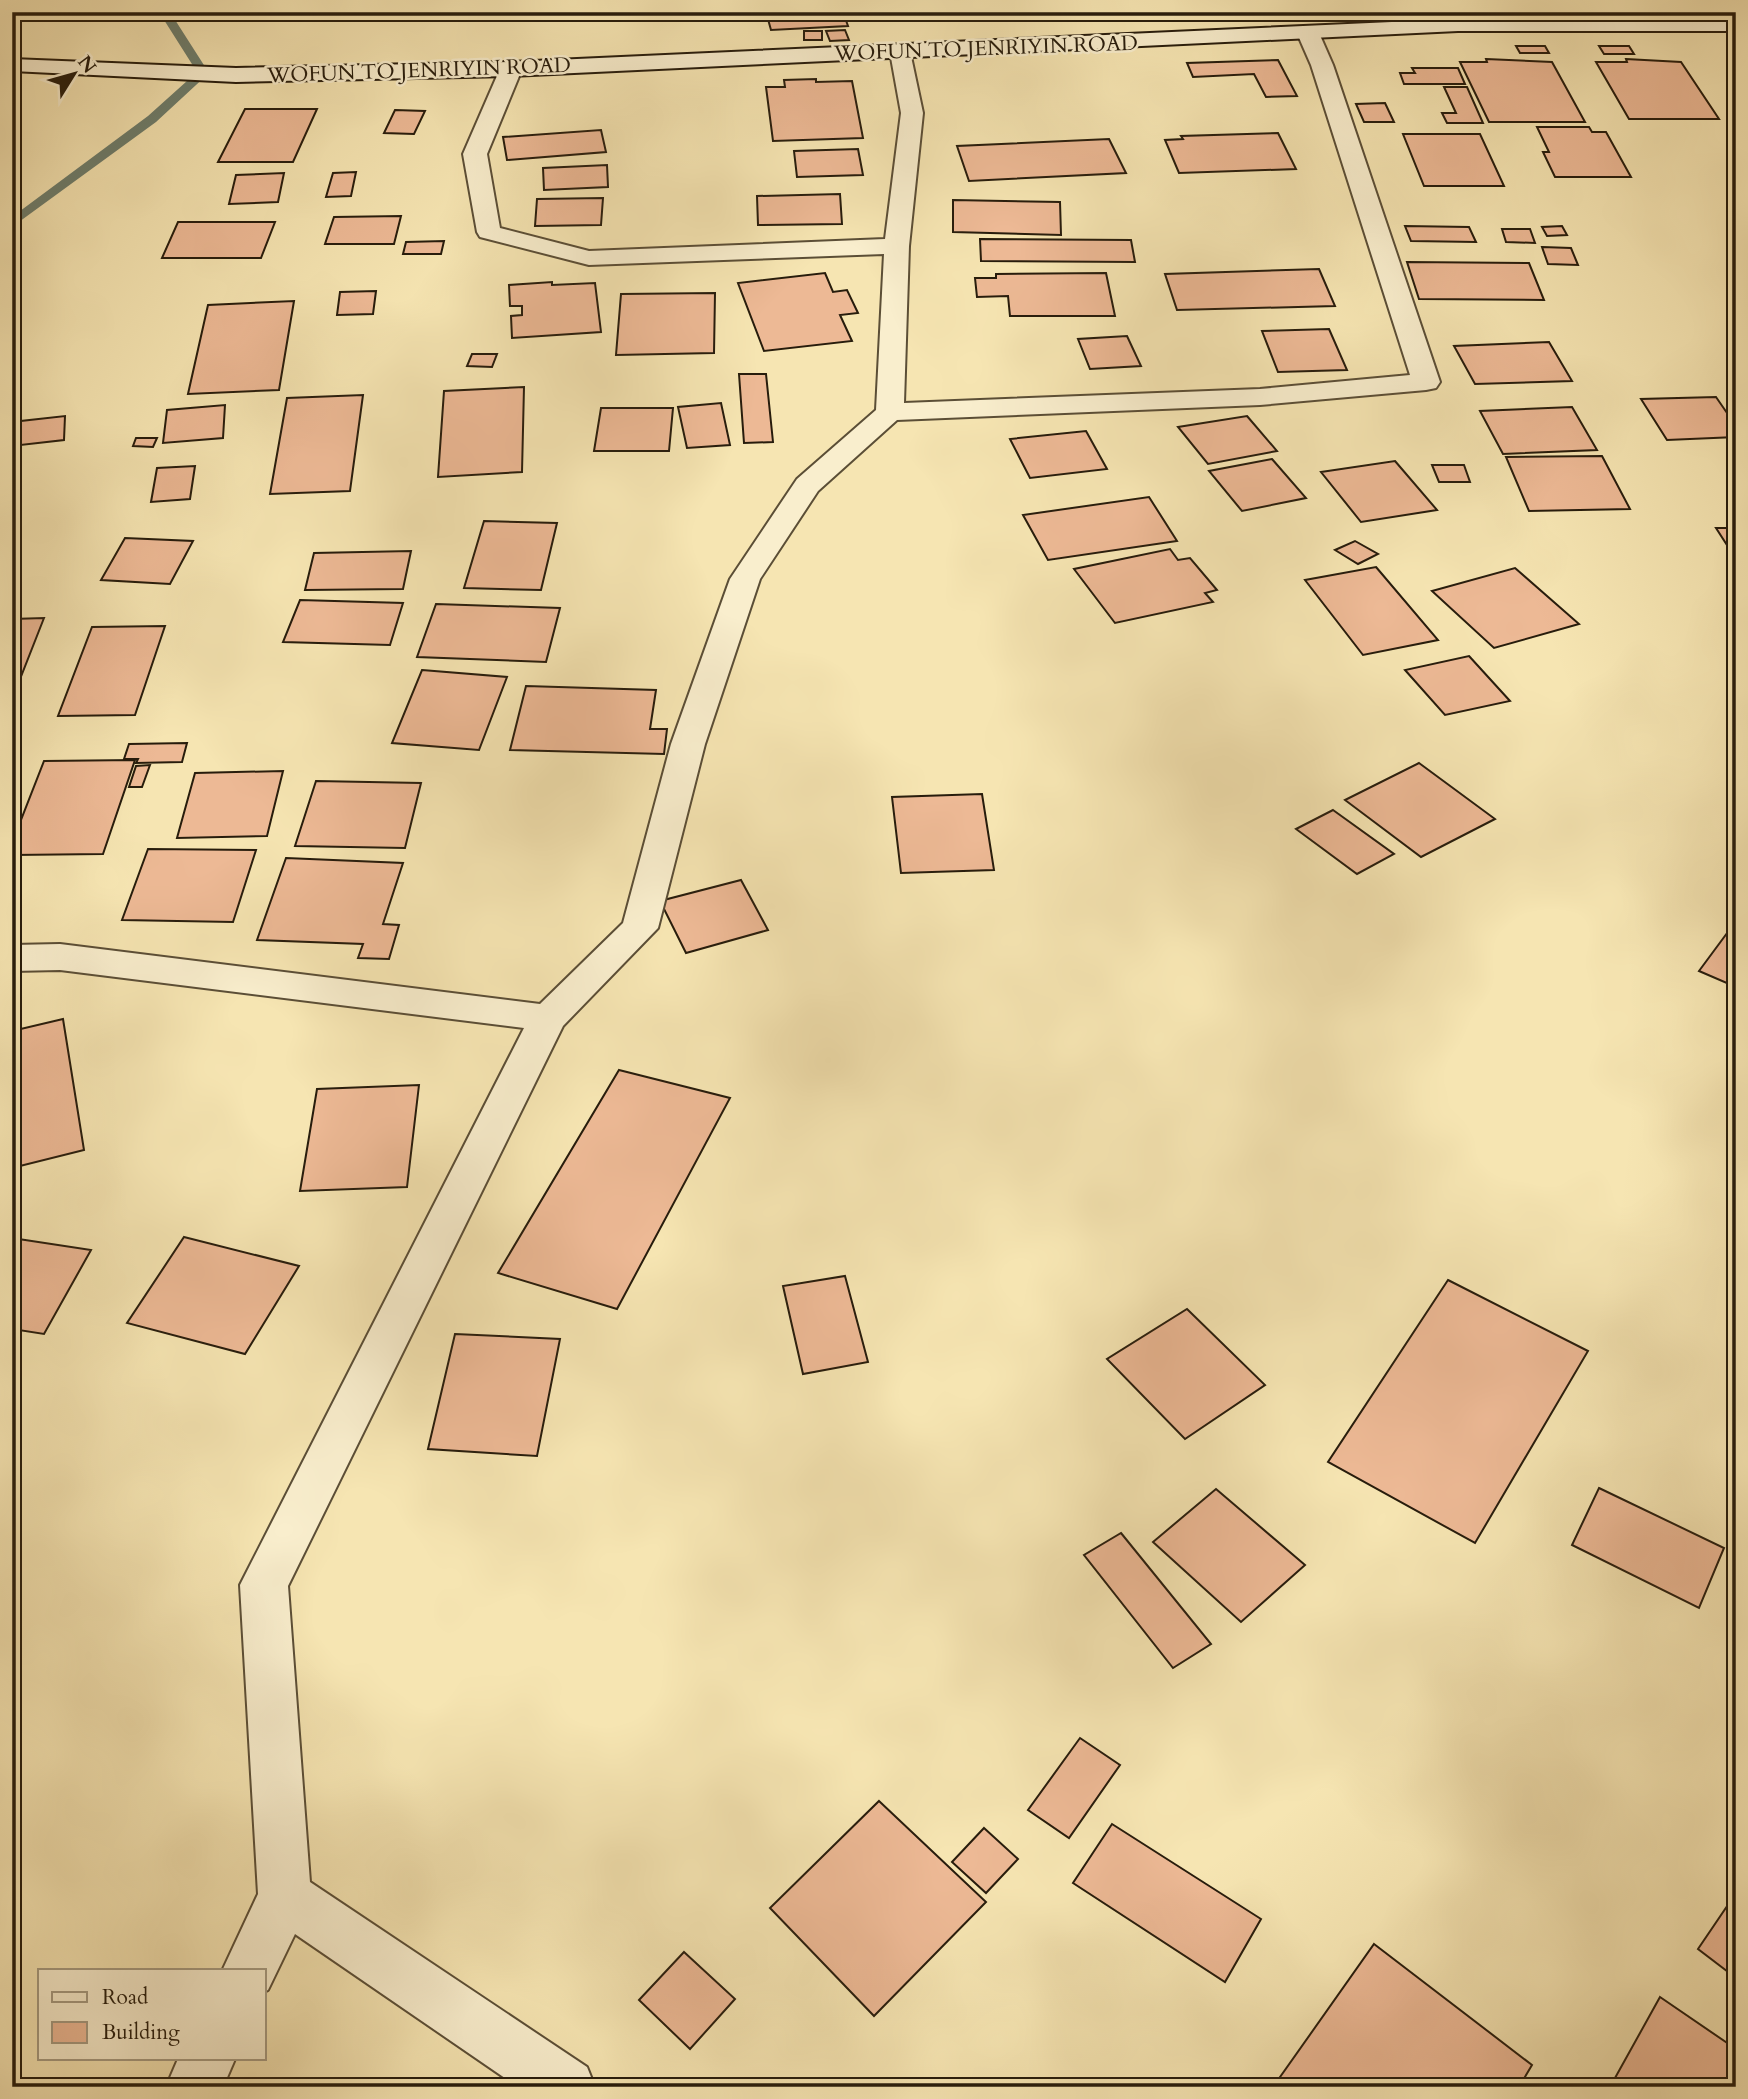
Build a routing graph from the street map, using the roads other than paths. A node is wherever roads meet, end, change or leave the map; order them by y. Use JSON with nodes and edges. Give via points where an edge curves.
{"nodes":[{"id":1,"x":1438,"y":12,"type":"edge"},
{"id":2,"x":1458,"y":25,"type":"junction"},
{"id":3,"x":1736,"y":25,"type":"edge"},
{"id":4,"x":1308,"y":33,"type":"junction"},
{"id":5,"x":901,"y":52,"type":"junction"},
{"id":6,"x":12,"y":65,"type":"edge"},
{"id":7,"x":511,"y":69,"type":"junction"},
{"id":8,"x":897,"y":246,"type":"junction"},
{"id":9,"x":890,"y":412,"type":"junction"},
{"id":10,"x":12,"y":958,"type":"edge"},
{"id":11,"x":548,"y":1018,"type":"junction"},
{"id":12,"x":285,"y":1896,"type":"junction"},
{"id":13,"x":250,"y":1969,"type":"edge"},
{"id":14,"x":207,"y":2060,"type":"edge"},
{"id":15,"x":194,"y":2087,"type":"edge"},
{"id":16,"x":567,"y":2087,"type":"edge"}],
"edges":[{"from":1,"to":2,"type":"street"},
{"from":2,"to":3,"type":"street","name":"WOFUN TO JENRIYIN ROAD"},
{"from":2,"to":4,"type":"street","name":"WOFUN TO JENRIYIN ROAD"},
{"from":4,"to":5,"type":"street","name":"WOFUN TO JENRIYIN ROAD"},
{"from":4,"to":9,"type":"street","via":[[1426,382],[1260,397]]},
{"from":5,"to":7,"type":"street","name":"WOFUN TO JENRIYIN ROAD"},
{"from":5,"to":8,"type":"street","via":[[912,113]]},
{"from":6,"to":7,"type":"street","name":"WOFUN TO JENRIYIN ROAD","via":[[236,75]]},
{"from":7,"to":8,"type":"street","via":[[475,154],[489,232],[589,258]]},
{"from":8,"to":9,"type":"street"},
{"from":9,"to":11,"type":"street","via":[[807,485],[744,579],[688,744],[640,928]]},
{"from":10,"to":11,"type":"street","via":[[60,957]]},
{"from":11,"to":12,"type":"street","via":[[264,1585]]},
{"from":12,"to":13,"type":"street"},
{"from":12,"to":16,"type":"street"},
{"from":14,"to":15,"type":"street"}]}
